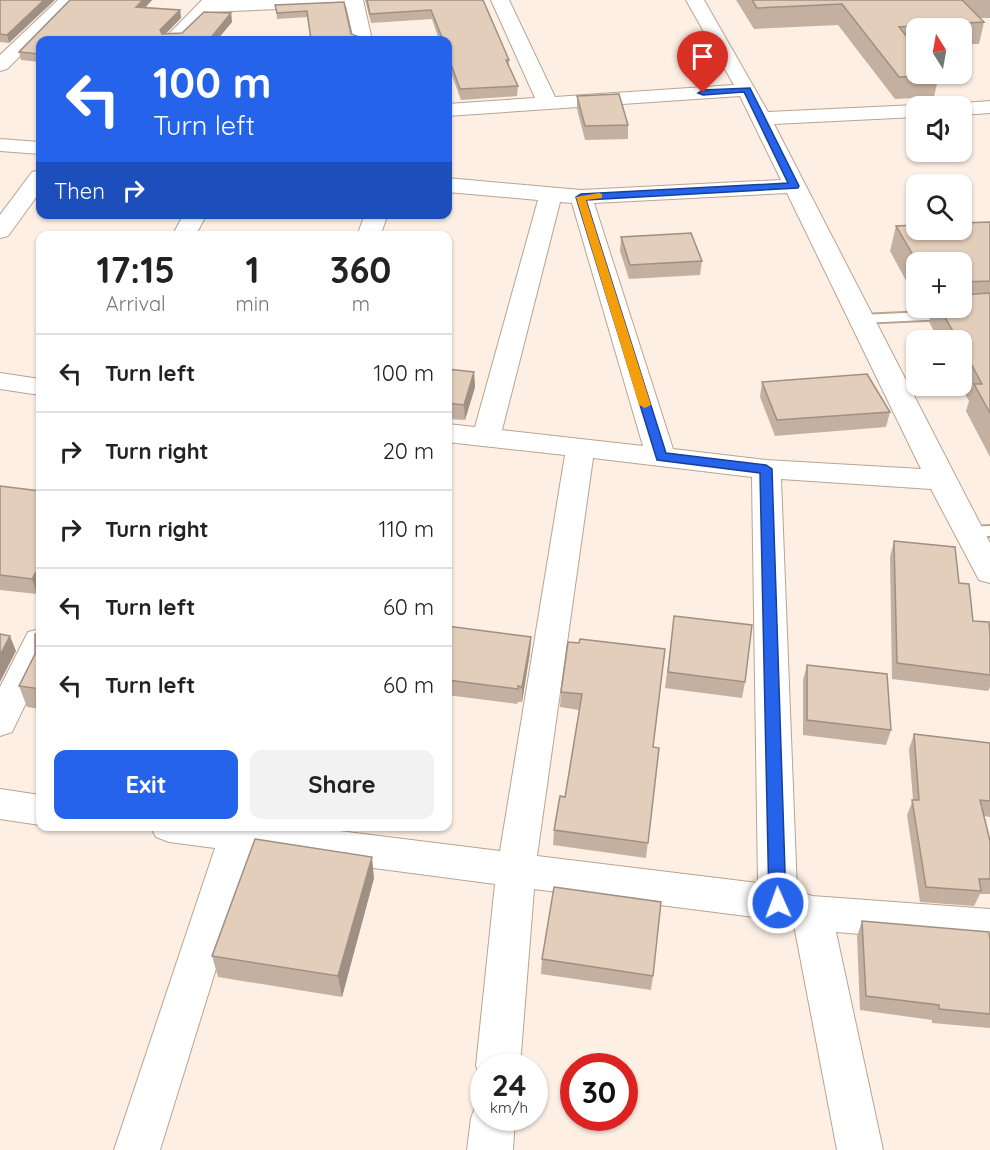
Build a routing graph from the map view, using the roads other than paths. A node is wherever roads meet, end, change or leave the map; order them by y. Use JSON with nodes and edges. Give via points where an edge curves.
{"nodes":[{"id":1,"x":68,"y":0,"type":"edge"},
{"id":2,"x":354,"y":0,"type":"edge"},
{"id":3,"x":500,"y":0,"type":"edge"},
{"id":4,"x":694,"y":0,"type":"edge"},
{"id":5,"x":209,"y":4,"type":"edge"},
{"id":6,"x":176,"y":36,"type":"edge"},
{"id":7,"x":362,"y":36,"type":"edge"},
{"id":8,"x":0,"y":65,"type":"edge"},
{"id":9,"x":747,"y":90,"type":"junction"},
{"id":10,"x":548,"y":104,"type":"junction"},
{"id":11,"x":990,"y":107,"type":"edge"},
{"id":12,"x":972,"y":108,"type":"edge"},
{"id":13,"x":452,"y":110,"type":"edge"},
{"id":14,"x":906,"y":112,"type":"edge"},
{"id":15,"x":761,"y":119,"type":"junction"},
{"id":16,"x":0,"y":145,"type":"edge"},
{"id":17,"x":36,"y":148,"type":"edge"},
{"id":18,"x":36,"y":182,"type":"edge"},
{"id":19,"x":452,"y":185,"type":"edge"},
{"id":20,"x":794,"y":186,"type":"junction"},
{"id":21,"x":551,"y":194,"type":"junction"},
{"id":22,"x":581,"y":197,"type":"junction"},
{"id":23,"x":0,"y":231,"type":"edge"},
{"id":24,"x":990,"y":313,"type":"edge"},
{"id":25,"x":861,"y":319,"type":"junction"},
{"id":26,"x":0,"y":381,"type":"edge"},
{"id":27,"x":36,"y":386,"type":"edge"},
{"id":28,"x":452,"y":434,"type":"edge"},
{"id":29,"x":486,"y":437,"type":"junction"},
{"id":30,"x":580,"y":449,"type":"junction"},
{"id":31,"x":661,"y":457,"type":"junction"},
{"id":32,"x":766,"y":469,"type":"junction"},
{"id":33,"x":941,"y":480,"type":"junction"},
{"id":34,"x":980,"y":531,"type":"edge"},
{"id":35,"x":990,"y":572,"type":"edge"},
{"id":36,"x":36,"y":649,"type":"edge"},
{"id":37,"x":0,"y":722,"type":"edge"},
{"id":38,"x":0,"y":804,"type":"edge"},
{"id":39,"x":36,"y":809,"type":"edge"},
{"id":40,"x":240,"y":831,"type":"edge"},
{"id":41,"x":516,"y":870,"type":"junction"},
{"id":42,"x":795,"y":908,"type":"junction"},
{"id":43,"x":990,"y":927,"type":"edge"},
{"id":44,"x":499,"y":1053,"type":"edge"},
{"id":45,"x":492,"y":1131,"type":"edge"},
{"id":46,"x":137,"y":1150,"type":"edge"},
{"id":47,"x":490,"y":1150,"type":"edge"},
{"id":48,"x":860,"y":1150,"type":"edge"}],
"edges":[{"from":1,"to":8,"type":"street"},
{"from":2,"to":5,"type":"street"},
{"from":2,"to":7,"type":"street"},
{"from":3,"to":10,"type":"street"},
{"from":4,"to":9,"type":"street"},
{"from":5,"to":6,"type":"street"},
{"from":9,"to":10,"type":"street"},
{"from":9,"to":15,"type":"street"},
{"from":10,"to":13,"type":"street"},
{"from":11,"to":12,"type":"street"},
{"from":14,"to":15,"type":"street"},
{"from":15,"to":20,"type":"street"},
{"from":16,"to":17,"type":"street"},
{"from":18,"to":23,"type":"street"},
{"from":19,"to":21,"type":"street"},
{"from":20,"to":22,"type":"street"},
{"from":20,"to":25,"type":"street"},
{"from":21,"to":22,"type":"street"},
{"from":21,"to":29,"type":"street"},
{"from":22,"to":31,"type":"street"},
{"from":24,"to":25,"type":"lane"},
{"from":25,"to":33,"type":"street"},
{"from":26,"to":27,"type":"street"},
{"from":28,"to":29,"type":"street"},
{"from":29,"to":30,"type":"street"},
{"from":30,"to":31,"type":"street"},
{"from":30,"to":41,"type":"street"},
{"from":31,"to":32,"type":"street"},
{"from":32,"to":33,"type":"street"},
{"from":32,"to":42,"type":"street"},
{"from":33,"to":34,"type":"street"},
{"from":34,"to":35,"type":"street"},
{"from":36,"to":37,"type":"street"},
{"from":38,"to":39,"type":"street"},
{"from":40,"to":41,"type":"street"},
{"from":40,"to":46,"type":"street"},
{"from":41,"to":42,"type":"street"},
{"from":41,"to":44,"type":"street"},
{"from":42,"to":43,"type":"street"},
{"from":42,"to":48,"type":"street"},
{"from":45,"to":47,"type":"street"}]}
